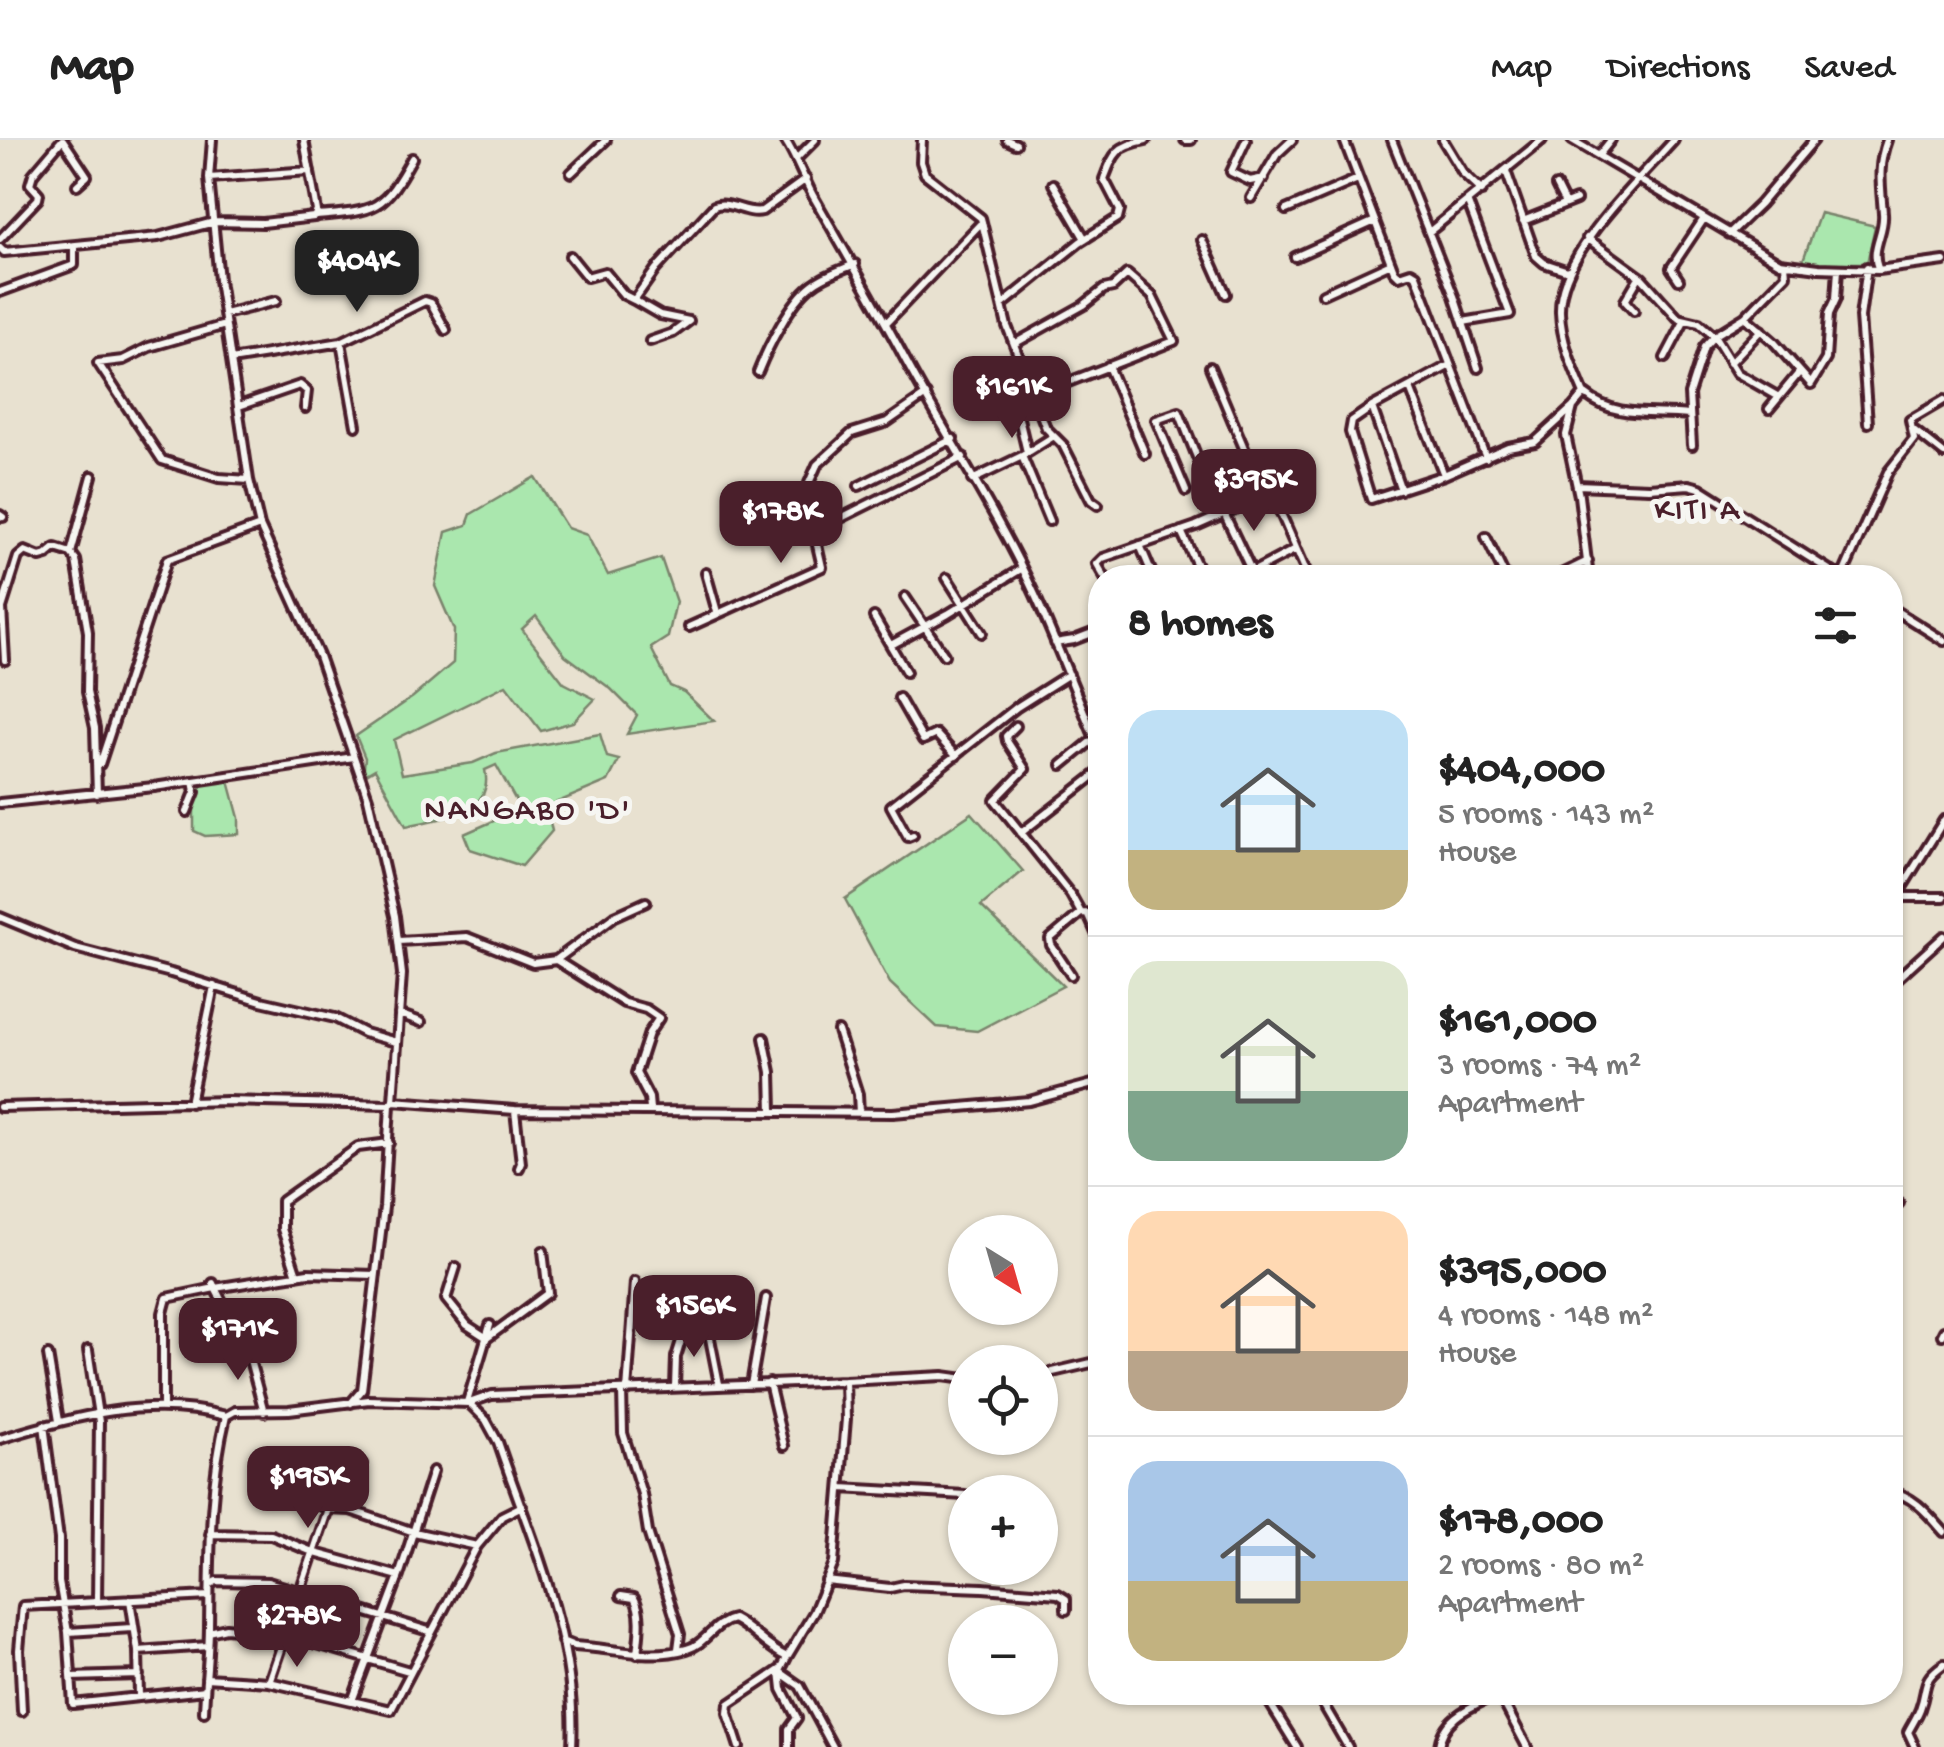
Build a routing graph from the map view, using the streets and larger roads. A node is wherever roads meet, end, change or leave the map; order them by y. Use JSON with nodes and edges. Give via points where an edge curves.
{"nodes":[{"id":1,"x":62,"y":140,"type":"edge"},
{"id":2,"x":212,"y":140,"type":"edge"},
{"id":3,"x":304,"y":140,"type":"edge"},
{"id":4,"x":606,"y":140,"type":"edge"},
{"id":5,"x":785,"y":140,"type":"edge"},
{"id":6,"x":815,"y":140,"type":"edge"},
{"id":7,"x":922,"y":140,"type":"edge"},
{"id":8,"x":1007,"y":140,"type":"edge"},
{"id":9,"x":1146,"y":140,"type":"edge"},
{"id":10,"x":1246,"y":140,"type":"edge"},
{"id":11,"x":1292,"y":140,"type":"edge"},
{"id":12,"x":1344,"y":140,"type":"edge"},
{"id":13,"x":1392,"y":140,"type":"edge"},
{"id":14,"x":1443,"y":140,"type":"edge"},
{"id":15,"x":1542,"y":140,"type":"edge"},
{"id":16,"x":1572,"y":140,"type":"edge"},
{"id":17,"x":1611,"y":140,"type":"edge"},
{"id":18,"x":1674,"y":140,"type":"edge"},
{"id":19,"x":1814,"y":140,"type":"edge"},
{"id":20,"x":1888,"y":140,"type":"edge"},
{"id":21,"x":1016,"y":144,"type":"dead end"},
{"id":22,"x":1599,"y":155,"type":"junction"},
{"id":23,"x":412,"y":158,"type":"dead end"},
{"id":24,"x":797,"y":158,"type":"junction"},
{"id":25,"x":310,"y":171,"type":"junction"},
{"id":26,"x":1506,"y":171,"type":"junction"},
{"id":27,"x":571,"y":173,"type":"dead end"},
{"id":28,"x":209,"y":178,"type":"junction"},
{"id":29,"x":1264,"y":178,"type":"junction"},
{"id":30,"x":806,"y":179,"type":"junction"},
{"id":31,"x":1358,"y":179,"type":"junction"},
{"id":32,"x":1640,"y":179,"type":"junction"},
{"id":33,"x":1053,"y":184,"type":"dead end"},
{"id":34,"x":77,"y":186,"type":"dead end"},
{"id":35,"x":1556,"y":186,"type":"dead end"},
{"id":36,"x":1482,"y":191,"type":"junction"},
{"id":37,"x":1251,"y":198,"type":"dead end"},
{"id":38,"x":1576,"y":200,"type":"dead end"},
{"id":39,"x":1468,"y":203,"type":"junction"},
{"id":40,"x":1565,"y":204,"type":"junction"},
{"id":41,"x":1286,"y":210,"type":"dead end"},
{"id":42,"x":316,"y":216,"type":"junction"},
{"id":43,"x":1703,"y":220,"type":"junction"},
{"id":44,"x":982,"y":221,"type":"junction"},
{"id":45,"x":1375,"y":221,"type":"junction"},
{"id":46,"x":1523,"y":221,"type":"junction"},
{"id":47,"x":214,"y":222,"type":"junction"},
{"id":48,"x":1429,"y":232,"type":"junction"},
{"id":49,"x":1729,"y":234,"type":"junction"},
{"id":50,"x":1588,"y":238,"type":"junction"},
{"id":51,"x":0,"y":239,"type":"edge"},
{"id":52,"x":1085,"y":239,"type":"junction"},
{"id":53,"x":1202,"y":240,"type":"dead end"},
{"id":54,"x":74,"y":246,"type":"junction"},
{"id":55,"x":0,"y":248,"type":"edge"},
{"id":56,"x":570,"y":256,"type":"dead end"},
{"id":57,"x":1295,"y":256,"type":"dead end"},
{"id":58,"x":1944,"y":261,"type":"edge"},
{"id":59,"x":1390,"y":263,"type":"junction"},
{"id":60,"x":855,"y":264,"type":"junction"},
{"id":61,"x":1785,"y":265,"type":"junction"},
{"id":62,"x":1867,"y":267,"type":"junction"},
{"id":63,"x":1838,"y":268,"type":"junction"},
{"id":64,"x":1568,"y":270,"type":"junction"},
{"id":65,"x":1878,"y":270,"type":"junction"},
{"id":66,"x":1639,"y":276,"type":"junction"},
{"id":67,"x":1679,"y":280,"type":"dead end"},
{"id":68,"x":0,"y":292,"type":"edge"},
{"id":69,"x":1226,"y":294,"type":"dead end"},
{"id":70,"x":1323,"y":294,"type":"dead end"},
{"id":71,"x":634,"y":300,"type":"junction"},
{"id":72,"x":276,"y":301,"type":"dead end"},
{"id":73,"x":1002,"y":305,"type":"junction"},
{"id":74,"x":1634,"y":311,"type":"dead end"},
{"id":75,"x":225,"y":314,"type":"junction"},
{"id":76,"x":1745,"y":317,"type":"junction"},
{"id":77,"x":1684,"y":320,"type":"junction"},
{"id":78,"x":887,"y":322,"type":"junction"},
{"id":79,"x":1462,"y":322,"type":"junction"},
{"id":80,"x":225,"y":325,"type":"junction"},
{"id":81,"x":446,"y":330,"type":"dead end"},
{"id":82,"x":1760,"y":330,"type":"junction"},
{"id":83,"x":1714,"y":336,"type":"junction"},
{"id":84,"x":650,"y":341,"type":"dead end"},
{"id":85,"x":340,"y":342,"type":"junction"},
{"id":86,"x":1013,"y":344,"type":"junction"},
{"id":87,"x":1665,"y":358,"type":"dead end"},
{"id":88,"x":232,"y":360,"type":"junction"},
{"id":89,"x":1730,"y":363,"type":"junction"},
{"id":90,"x":1108,"y":366,"type":"junction"},
{"id":91,"x":1450,"y":366,"type":"junction"},
{"id":92,"x":1210,"y":367,"type":"dead end"},
{"id":93,"x":1478,"y":368,"type":"dead end"},
{"id":94,"x":758,"y":372,"type":"dead end"},
{"id":95,"x":1798,"y":374,"type":"junction"},
{"id":96,"x":1011,"y":385,"type":"dead end"},
{"id":97,"x":1410,"y":388,"type":"junction"},
{"id":98,"x":1584,"y":394,"type":"junction"},
{"id":99,"x":926,"y":395,"type":"junction"},
{"id":100,"x":1035,"y":395,"type":"junction"},
{"id":101,"x":1779,"y":397,"type":"junction"},
{"id":102,"x":1944,"y":400,"type":"edge"},
{"id":103,"x":239,"y":406,"type":"junction"},
{"id":104,"x":1372,"y":406,"type":"junction"},
{"id":105,"x":304,"y":408,"type":"dead end"},
{"id":106,"x":1573,"y":408,"type":"junction"},
{"id":107,"x":1769,"y":409,"type":"dead end"},
{"id":108,"x":1689,"y":415,"type":"junction"},
{"id":109,"x":1868,"y":422,"type":"dead end"},
{"id":110,"x":356,"y":426,"type":"dead end"},
{"id":111,"x":1914,"y":430,"type":"junction"},
{"id":112,"x":1054,"y":436,"type":"junction"},
{"id":113,"x":953,"y":439,"type":"junction"},
{"id":114,"x":1692,"y":445,"type":"dead end"},
{"id":115,"x":1024,"y":454,"type":"junction"},
{"id":116,"x":1144,"y":454,"type":"dead end"},
{"id":117,"x":1944,"y":454,"type":"edge"},
{"id":118,"x":963,"y":457,"type":"junction"},
{"id":119,"x":1486,"y":458,"type":"junction"},
{"id":120,"x":1444,"y":474,"type":"junction"},
{"id":121,"x":92,"y":476,"type":"dead end"},
{"id":122,"x":250,"y":480,"type":"junction"},
{"id":123,"x":972,"y":480,"type":"junction"},
{"id":124,"x":1576,"y":485,"type":"junction"},
{"id":125,"x":858,"y":486,"type":"dead end"},
{"id":126,"x":1401,"y":490,"type":"junction"},
{"id":127,"x":1186,"y":491,"type":"dead end"},
{"id":128,"x":1264,"y":496,"type":"junction"},
{"id":129,"x":1098,"y":505,"type":"dead end"},
{"id":130,"x":1222,"y":514,"type":"junction"},
{"id":131,"x":1049,"y":522,"type":"dead end"},
{"id":132,"x":260,"y":526,"type":"junction"},
{"id":133,"x":814,"y":526,"type":"junction"},
{"id":134,"x":1181,"y":531,"type":"junction"},
{"id":135,"x":1486,"y":537,"type":"dead end"},
{"id":136,"x":1140,"y":545,"type":"junction"},
{"id":137,"x":1296,"y":549,"type":"junction"},
{"id":138,"x":71,"y":553,"type":"junction"},
{"id":139,"x":1588,"y":560,"type":"junction"},
{"id":140,"x":1099,"y":565,"type":"edge"},
{"id":141,"x":1148,"y":565,"type":"edge"},
{"id":142,"x":1197,"y":565,"type":"edge"},
{"id":143,"x":1248,"y":565,"type":"edge"},
{"id":144,"x":1262,"y":565,"type":"edge"},
{"id":145,"x":1303,"y":565,"type":"edge"},
{"id":146,"x":1499,"y":565,"type":"edge"},
{"id":147,"x":1578,"y":565,"type":"edge"},
{"id":148,"x":1588,"y":565,"type":"edge"},
{"id":149,"x":1823,"y":565,"type":"edge"},
{"id":150,"x":1847,"y":565,"type":"edge"},
{"id":151,"x":1020,"y":569,"type":"junction"},
{"id":152,"x":706,"y":573,"type":"dead end"},
{"id":153,"x":947,"y":578,"type":"dead end"},
{"id":154,"x":905,"y":597,"type":"dead end"},
{"id":155,"x":963,"y":604,"type":"junction"},
{"id":156,"x":717,"y":612,"type":"junction"},
{"id":157,"x":1903,"y":615,"type":"edge"},
{"id":158,"x":874,"y":617,"type":"dead end"},
{"id":159,"x":925,"y":627,"type":"junction"},
{"id":160,"x":689,"y":628,"type":"dead end"},
{"id":161,"x":982,"y":633,"type":"dead end"},
{"id":162,"x":1088,"y":635,"type":"edge"},
{"id":163,"x":1944,"y":641,"type":"edge"},
{"id":164,"x":1055,"y":642,"type":"junction"},
{"id":165,"x":891,"y":645,"type":"junction"},
{"id":166,"x":944,"y":655,"type":"dead end"},
{"id":167,"x":5,"y":660,"type":"dead end"},
{"id":168,"x":906,"y":672,"type":"dead end"},
{"id":169,"x":1069,"y":674,"type":"junction"},
{"id":170,"x":899,"y":698,"type":"dead end"},
{"id":171,"x":1088,"y":721,"type":"edge"},
{"id":172,"x":1016,"y":726,"type":"dead end"},
{"id":173,"x":1088,"y":744,"type":"edge"},
{"id":174,"x":956,"y":756,"type":"junction"},
{"id":175,"x":354,"y":758,"type":"junction"},
{"id":176,"x":1062,"y":765,"type":"dead end"},
{"id":177,"x":98,"y":770,"type":"junction"},
{"id":178,"x":1088,"y":780,"type":"edge"},
{"id":179,"x":194,"y":781,"type":"junction"},
{"id":180,"x":97,"y":794,"type":"junction"},
{"id":181,"x":0,"y":803,"type":"edge"},
{"id":182,"x":188,"y":812,"type":"dead end"},
{"id":183,"x":1944,"y":820,"type":"edge"},
{"id":184,"x":1021,"y":833,"type":"junction"},
{"id":185,"x":908,"y":838,"type":"dead end"},
{"id":186,"x":1903,"y":882,"type":"edge"},
{"id":187,"x":1903,"y":897,"type":"edge"},
{"id":188,"x":1944,"y":897,"type":"edge"},
{"id":189,"x":646,"y":902,"type":"dead end"},
{"id":190,"x":1085,"y":914,"type":"junction"},
{"id":191,"x":0,"y":918,"type":"edge"},
{"id":192,"x":1088,"y":920,"type":"edge"},
{"id":193,"x":1944,"y":939,"type":"edge"},
{"id":194,"x":399,"y":941,"type":"junction"},
{"id":195,"x":556,"y":960,"type":"junction"},
{"id":196,"x":1072,"y":974,"type":"dead end"},
{"id":197,"x":1903,"y":974,"type":"edge"},
{"id":198,"x":214,"y":986,"type":"junction"},
{"id":199,"x":399,"y":1014,"type":"junction"},
{"id":200,"x":420,"y":1022,"type":"dead end"},
{"id":201,"x":838,"y":1032,"type":"dead end"},
{"id":202,"x":764,"y":1038,"type":"dead end"},
{"id":203,"x":396,"y":1042,"type":"junction"},
{"id":204,"x":1088,"y":1086,"type":"edge"},
{"id":205,"x":190,"y":1103,"type":"junction"},
{"id":206,"x":392,"y":1103,"type":"junction"},
{"id":207,"x":0,"y":1107,"type":"edge"},
{"id":208,"x":650,"y":1109,"type":"junction"},
{"id":209,"x":516,"y":1110,"type":"junction"},
{"id":210,"x":772,"y":1111,"type":"junction"},
{"id":211,"x":859,"y":1113,"type":"junction"},
{"id":212,"x":389,"y":1143,"type":"junction"},
{"id":213,"x":519,"y":1168,"type":"dead end"},
{"id":214,"x":543,"y":1251,"type":"dead end"},
{"id":215,"x":456,"y":1267,"type":"dead end"},
{"id":216,"x":297,"y":1275,"type":"junction"},
{"id":217,"x":375,"y":1275,"type":"junction"},
{"id":218,"x":635,"y":1282,"type":"dead end"},
{"id":219,"x":214,"y":1286,"type":"junction"},
{"id":220,"x":766,"y":1298,"type":"dead end"},
{"id":221,"x":703,"y":1303,"type":"dead end"},
{"id":222,"x":228,"y":1313,"type":"dead end"},
{"id":223,"x":490,"y":1325,"type":"dead end"},
{"id":224,"x":685,"y":1328,"type":"dead end"},
{"id":225,"x":487,"y":1338,"type":"junction"},
{"id":226,"x":246,"y":1346,"type":"dead end"},
{"id":227,"x":88,"y":1350,"type":"dead end"},
{"id":228,"x":48,"y":1355,"type":"dead end"},
{"id":229,"x":1088,"y":1364,"type":"edge"},
{"id":230,"x":1058,"y":1371,"type":"edge"},
{"id":231,"x":948,"y":1376,"type":"edge"},
{"id":232,"x":845,"y":1381,"type":"junction"},
{"id":233,"x":770,"y":1383,"type":"junction"},
{"id":234,"x":719,"y":1384,"type":"junction"},
{"id":235,"x":751,"y":1385,"type":"junction"},
{"id":236,"x":675,"y":1387,"type":"junction"},
{"id":237,"x":362,"y":1390,"type":"junction"},
{"id":238,"x":624,"y":1391,"type":"junction"},
{"id":239,"x":369,"y":1400,"type":"junction"},
{"id":240,"x":468,"y":1402,"type":"junction"},
{"id":241,"x":352,"y":1404,"type":"junction"},
{"id":242,"x":163,"y":1408,"type":"junction"},
{"id":243,"x":97,"y":1412,"type":"junction"},
{"id":244,"x":264,"y":1412,"type":"junction"},
{"id":245,"x":226,"y":1416,"type":"junction"},
{"id":246,"x":59,"y":1421,"type":"junction"},
{"id":247,"x":44,"y":1425,"type":"junction"},
{"id":248,"x":0,"y":1438,"type":"edge"},
{"id":249,"x":784,"y":1446,"type":"dead end"},
{"id":250,"x":298,"y":1457,"type":"dead end"},
{"id":251,"x":344,"y":1462,"type":"junction"},
{"id":252,"x":362,"y":1464,"type":"dead end"},
{"id":253,"x":432,"y":1471,"type":"dead end"},
{"id":254,"x":842,"y":1488,"type":"junction"},
{"id":255,"x":290,"y":1492,"type":"dead end"},
{"id":256,"x":948,"y":1494,"type":"edge"},
{"id":257,"x":1903,"y":1494,"type":"edge"},
{"id":258,"x":522,"y":1506,"type":"junction"},
{"id":259,"x":328,"y":1509,"type":"junction"},
{"id":260,"x":1934,"y":1520,"type":"junction"},
{"id":261,"x":1944,"y":1520,"type":"edge"},
{"id":262,"x":414,"y":1532,"type":"junction"},
{"id":263,"x":1944,"y":1532,"type":"edge"},
{"id":264,"x":210,"y":1534,"type":"junction"},
{"id":265,"x":477,"y":1546,"type":"junction"},
{"id":266,"x":315,"y":1553,"type":"junction"},
{"id":267,"x":399,"y":1576,"type":"junction"},
{"id":268,"x":826,"y":1581,"type":"junction"},
{"id":269,"x":210,"y":1585,"type":"junction"},
{"id":270,"x":300,"y":1590,"type":"junction"},
{"id":271,"x":209,"y":1596,"type":"junction"},
{"id":272,"x":620,"y":1596,"type":"dead end"},
{"id":273,"x":130,"y":1600,"type":"junction"},
{"id":274,"x":96,"y":1602,"type":"junction"},
{"id":275,"x":63,"y":1603,"type":"junction"},
{"id":276,"x":1066,"y":1610,"type":"dead end"},
{"id":277,"x":382,"y":1618,"type":"junction"},
{"id":278,"x":132,"y":1628,"type":"junction"},
{"id":279,"x":68,"y":1632,"type":"junction"},
{"id":280,"x":209,"y":1632,"type":"junction"},
{"id":281,"x":432,"y":1632,"type":"junction"},
{"id":282,"x":283,"y":1634,"type":"junction"},
{"id":283,"x":562,"y":1641,"type":"junction"},
{"id":284,"x":208,"y":1646,"type":"junction"},
{"id":285,"x":138,"y":1650,"type":"junction"},
{"id":286,"x":677,"y":1650,"type":"junction"},
{"id":287,"x":636,"y":1654,"type":"junction"},
{"id":288,"x":787,"y":1657,"type":"junction"},
{"id":289,"x":368,"y":1660,"type":"junction"},
{"id":290,"x":1944,"y":1664,"type":"edge"},
{"id":291,"x":781,"y":1670,"type":"junction"},
{"id":292,"x":409,"y":1671,"type":"junction"},
{"id":293,"x":139,"y":1674,"type":"junction"},
{"id":294,"x":71,"y":1677,"type":"junction"},
{"id":295,"x":206,"y":1678,"type":"junction"},
{"id":296,"x":269,"y":1682,"type":"junction"},
{"id":297,"x":205,"y":1690,"type":"junction"},
{"id":298,"x":139,"y":1698,"type":"junction"},
{"id":299,"x":352,"y":1701,"type":"junction"},
{"id":300,"x":1270,"y":1705,"type":"edge"},
{"id":301,"x":1324,"y":1705,"type":"edge"},
{"id":302,"x":1477,"y":1705,"type":"edge"},
{"id":303,"x":1504,"y":1705,"type":"edge"},
{"id":304,"x":22,"y":1711,"type":"dead end"},
{"id":305,"x":204,"y":1712,"type":"dead end"},
{"id":306,"x":572,"y":1747,"type":"edge"},
{"id":307,"x":739,"y":1747,"type":"edge"},
{"id":308,"x":789,"y":1747,"type":"edge"},
{"id":309,"x":833,"y":1747,"type":"edge"},
{"id":310,"x":1297,"y":1747,"type":"edge"},
{"id":311,"x":1348,"y":1747,"type":"edge"},
{"id":312,"x":1438,"y":1747,"type":"edge"},
{"id":313,"x":1527,"y":1747,"type":"edge"},
{"id":314,"x":1915,"y":1747,"type":"edge"}],
"edges":[{"from":1,"to":34,"type":"street","via":[[87,176]]},
{"from":1,"to":51,"type":"street","via":[[33,174],[38,199]]},
{"from":2,"to":28,"type":"street"},
{"from":3,"to":25,"type":"street"},
{"from":4,"to":27,"type":"street"},
{"from":5,"to":24,"type":"street"},
{"from":6,"to":24,"type":"street"},
{"from":7,"to":44,"type":"street","via":[[925,174]]},
{"from":8,"to":21,"type":"street"},
{"from":9,"to":52,"type":"street","via":[[1114,152],[1104,180],[1121,214]]},
{"from":10,"to":29,"type":"street","via":[[1230,172],[1250,181]]},
{"from":11,"to":29,"type":"street"},
{"from":12,"to":31,"type":"street"},
{"from":13,"to":48,"type":"street"},
{"from":14,"to":36,"type":"street"},
{"from":15,"to":26,"type":"street"},
{"from":16,"to":22,"type":"street"},
{"from":17,"to":22,"type":"street"},
{"from":18,"to":32,"type":"street"},
{"from":19,"to":49,"type":"street"},
{"from":20,"to":65,"type":"street","via":[[1879,170],[1884,216],[1873,256]]},
{"from":22,"to":32,"type":"street"},
{"from":23,"to":42,"type":"street","via":[[378,206]]},
{"from":24,"to":30,"type":"street"},
{"from":25,"to":28,"type":"street"},
{"from":25,"to":42,"type":"street"},
{"from":26,"to":36,"type":"street"},
{"from":26,"to":46,"type":"street"},
{"from":28,"to":47,"type":"street"},
{"from":29,"to":37,"type":"street"},
{"from":30,"to":60,"type":"street"},
{"from":30,"to":71,"type":"street","via":[[756,213],[714,206]]},
{"from":31,"to":41,"type":"street"},
{"from":31,"to":45,"type":"street"},
{"from":32,"to":43,"type":"street"},
{"from":32,"to":50,"type":"street"},
{"from":33,"to":52,"type":"street"},
{"from":35,"to":40,"type":"street"},
{"from":36,"to":39,"type":"street"},
{"from":38,"to":40,"type":"street"},
{"from":39,"to":48,"type":"street"},
{"from":39,"to":79,"type":"street","via":[[1510,314]]},
{"from":40,"to":46,"type":"street"},
{"from":42,"to":47,"type":"street"},
{"from":43,"to":49,"type":"street"},
{"from":43,"to":67,"type":"street","via":[[1671,268]]},
{"from":44,"to":73,"type":"street"},
{"from":44,"to":78,"type":"street"},
{"from":45,"to":57,"type":"street"},
{"from":45,"to":59,"type":"street"},
{"from":46,"to":64,"type":"street","via":[[1539,260]]},
{"from":47,"to":54,"type":"street","via":[[166,236]]},
{"from":47,"to":75,"type":"street"},
{"from":48,"to":79,"type":"street"},
{"from":49,"to":61,"type":"street"},
{"from":50,"to":64,"type":"street"},
{"from":50,"to":66,"type":"street"},
{"from":52,"to":73,"type":"street"},
{"from":53,"to":69,"type":"street"},
{"from":54,"to":55,"type":"street"},
{"from":54,"to":68,"type":"street","via":[[74,266]]},
{"from":56,"to":71,"type":"street","via":[[584,275],[604,272]]},
{"from":58,"to":65,"type":"street"},
{"from":59,"to":70,"type":"street"},
{"from":59,"to":91,"type":"street","via":[[1400,276],[1416,276]]},
{"from":60,"to":78,"type":"street"},
{"from":60,"to":94,"type":"street","via":[[806,291]]},
{"from":61,"to":63,"type":"street"},
{"from":61,"to":76,"type":"street","via":[[1786,275]]},
{"from":62,"to":63,"type":"street"},
{"from":62,"to":65,"type":"street"},
{"from":62,"to":109,"type":"street","via":[[1860,316]]},
{"from":63,"to":95,"type":"street","via":[[1826,359],[1811,384]]},
{"from":64,"to":98,"type":"street","via":[[1560,313]]},
{"from":66,"to":74,"type":"street","via":[[1625,300]]},
{"from":66,"to":77,"type":"street"},
{"from":71,"to":84,"type":"street","via":[[689,321]]},
{"from":72,"to":75,"type":"street"},
{"from":73,"to":86,"type":"street"},
{"from":75,"to":80,"type":"street"},
{"from":76,"to":82,"type":"street"},
{"from":76,"to":83,"type":"street"},
{"from":77,"to":83,"type":"street"},
{"from":77,"to":87,"type":"street"},
{"from":78,"to":99,"type":"street"},
{"from":79,"to":93,"type":"street"},
{"from":80,"to":88,"type":"street"},
{"from":80,"to":122,"type":"street","via":[[98,363],[162,460]]},
{"from":81,"to":85,"type":"street","via":[[426,301]]},
{"from":82,"to":89,"type":"street"},
{"from":82,"to":95,"type":"street"},
{"from":83,"to":89,"type":"street"},
{"from":83,"to":108,"type":"street","via":[[1694,368]]},
{"from":85,"to":88,"type":"street"},
{"from":85,"to":110,"type":"street"},
{"from":86,"to":90,"type":"street","via":[[1130,274],[1152,296],[1174,341]]},
{"from":86,"to":100,"type":"street"},
{"from":88,"to":103,"type":"street"},
{"from":89,"to":101,"type":"street"},
{"from":90,"to":100,"type":"street"},
{"from":90,"to":116,"type":"street"},
{"from":91,"to":97,"type":"street"},
{"from":91,"to":119,"type":"street"},
{"from":92,"to":128,"type":"street"},
{"from":95,"to":101,"type":"street"},
{"from":96,"to":115,"type":"street"},
{"from":97,"to":104,"type":"street"},
{"from":97,"to":120,"type":"street"},
{"from":98,"to":106,"type":"street"},
{"from":98,"to":108,"type":"street","via":[[1612,411]]},
{"from":99,"to":113,"type":"street"},
{"from":99,"to":133,"type":"street","via":[[887,422],[852,433],[817,465],[809,483]]},
{"from":100,"to":112,"type":"street"},
{"from":101,"to":107,"type":"street"},
{"from":102,"to":111,"type":"street","via":[[1912,418]]},
{"from":103,"to":105,"type":"street","via":[[300,385],[307,391]]},
{"from":103,"to":122,"type":"street"},
{"from":104,"to":126,"type":"street"},
{"from":104,"to":126,"type":"street","via":[[1350,426],[1369,496],[1373,501]]},
{"from":106,"to":119,"type":"street","via":[[1535,442]]},
{"from":106,"to":124,"type":"street","via":[[1566,435]]},
{"from":108,"to":114,"type":"street"},
{"from":111,"to":117,"type":"street"},
{"from":111,"to":150,"type":"street"},
{"from":112,"to":115,"type":"street"},
{"from":112,"to":129,"type":"street"},
{"from":113,"to":118,"type":"street"},
{"from":113,"to":125,"type":"street"},
{"from":115,"to":123,"type":"street"},
{"from":115,"to":131,"type":"street"},
{"from":118,"to":123,"type":"street"},
{"from":118,"to":133,"type":"street"},
{"from":119,"to":120,"type":"street"},
{"from":120,"to":126,"type":"street"},
{"from":121,"to":138,"type":"street"},
{"from":122,"to":132,"type":"street"},
{"from":123,"to":151,"type":"street"},
{"from":124,"to":139,"type":"street"},
{"from":124,"to":149,"type":"street","via":[[1700,488]]},
{"from":127,"to":130,"type":"street","via":[[1156,420],[1178,412]]},
{"from":128,"to":130,"type":"street"},
{"from":128,"to":137,"type":"street","via":[[1272,496]]},
{"from":130,"to":134,"type":"street"},
{"from":130,"to":143,"type":"street"},
{"from":132,"to":175,"type":"street","via":[[319,656]]},
{"from":132,"to":177,"type":"street","via":[[167,560]]},
{"from":133,"to":156,"type":"street","via":[[822,567]]},
{"from":134,"to":136,"type":"street"},
{"from":134,"to":142,"type":"street"},
{"from":135,"to":146,"type":"street"},
{"from":136,"to":140,"type":"street"},
{"from":136,"to":141,"type":"street"},
{"from":137,"to":144,"type":"street"},
{"from":137,"to":145,"type":"street"},
{"from":138,"to":167,"type":"street","via":[[55,548],[40,557],[19,555],[2,608]]},
{"from":138,"to":177,"type":"street","via":[[88,632],[87,692]]},
{"from":139,"to":147,"type":"street"},
{"from":139,"to":148,"type":"street"},
{"from":151,"to":155,"type":"street"},
{"from":151,"to":164,"type":"street"},
{"from":152,"to":156,"type":"street"},
{"from":153,"to":155,"type":"street"},
{"from":154,"to":159,"type":"street"},
{"from":155,"to":159,"type":"street"},
{"from":155,"to":161,"type":"street"},
{"from":156,"to":160,"type":"street"},
{"from":157,"to":163,"type":"street"},
{"from":158,"to":165,"type":"street"},
{"from":159,"to":165,"type":"street"},
{"from":159,"to":166,"type":"street"},
{"from":162,"to":164,"type":"street"},
{"from":164,"to":169,"type":"street"},
{"from":165,"to":168,"type":"street"},
{"from":169,"to":171,"type":"street"},
{"from":169,"to":174,"type":"street"},
{"from":170,"to":174,"type":"street","via":[[923,740],[938,734]]},
{"from":172,"to":184,"type":"street","via":[[1007,741],[1024,769],[995,800]]},
{"from":173,"to":176,"type":"street"},
{"from":174,"to":185,"type":"street","via":[[891,806]]},
{"from":175,"to":179,"type":"street"},
{"from":175,"to":194,"type":"street"},
{"from":177,"to":180,"type":"street"},
{"from":178,"to":184,"type":"street"},
{"from":179,"to":180,"type":"street"},
{"from":179,"to":182,"type":"street"},
{"from":180,"to":181,"type":"street"},
{"from":183,"to":186,"type":"street"},
{"from":184,"to":190,"type":"street"},
{"from":187,"to":188,"type":"street"},
{"from":189,"to":195,"type":"street","via":[[615,916]]},
{"from":190,"to":192,"type":"street"},
{"from":190,"to":196,"type":"street","via":[[1050,939]]},
{"from":191,"to":198,"type":"street","via":[[75,948]]},
{"from":193,"to":197,"type":"street"},
{"from":194,"to":195,"type":"street","via":[[467,937],[528,962]]},
{"from":194,"to":199,"type":"street"},
{"from":195,"to":208,"type":"street","via":[[659,1018],[636,1070]]},
{"from":198,"to":203,"type":"street"},
{"from":198,"to":205,"type":"street"},
{"from":199,"to":200,"type":"street"},
{"from":199,"to":203,"type":"street"},
{"from":201,"to":211,"type":"street"},
{"from":202,"to":210,"type":"street"},
{"from":203,"to":206,"type":"street"},
{"from":204,"to":211,"type":"street","via":[[1005,1105]]},
{"from":205,"to":206,"type":"street"},
{"from":205,"to":207,"type":"street"},
{"from":206,"to":209,"type":"street"},
{"from":206,"to":212,"type":"street"},
{"from":208,"to":209,"type":"street"},
{"from":208,"to":210,"type":"street"},
{"from":209,"to":213,"type":"street"},
{"from":210,"to":211,"type":"street"},
{"from":212,"to":216,"type":"street","via":[[358,1147],[282,1202],[282,1229]]},
{"from":212,"to":217,"type":"street"},
{"from":214,"to":225,"type":"street","via":[[548,1293]]},
{"from":215,"to":225,"type":"street","via":[[446,1299]]},
{"from":216,"to":217,"type":"street"},
{"from":216,"to":219,"type":"street"},
{"from":217,"to":237,"type":"street"},
{"from":218,"to":238,"type":"street"},
{"from":219,"to":222,"type":"street"},
{"from":219,"to":242,"type":"street","via":[[164,1304]]},
{"from":220,"to":235,"type":"street"},
{"from":221,"to":234,"type":"street"},
{"from":223,"to":225,"type":"street"},
{"from":224,"to":236,"type":"street"},
{"from":225,"to":240,"type":"street"},
{"from":226,"to":244,"type":"street"},
{"from":227,"to":243,"type":"street"},
{"from":228,"to":246,"type":"street"},
{"from":229,"to":230,"type":"street"},
{"from":231,"to":232,"type":"street"},
{"from":232,"to":233,"type":"street"},
{"from":232,"to":254,"type":"street"},
{"from":233,"to":235,"type":"street"},
{"from":233,"to":249,"type":"street"},
{"from":234,"to":235,"type":"street"},
{"from":234,"to":236,"type":"street"},
{"from":236,"to":238,"type":"street"},
{"from":237,"to":239,"type":"street"},
{"from":237,"to":241,"type":"street"},
{"from":238,"to":240,"type":"street"},
{"from":238,"to":286,"type":"street","via":[[623,1432],[680,1634]]},
{"from":239,"to":240,"type":"street"},
{"from":239,"to":241,"type":"street"},
{"from":240,"to":258,"type":"street","via":[[493,1431]]},
{"from":241,"to":244,"type":"street"},
{"from":242,"to":243,"type":"street"},
{"from":242,"to":245,"type":"street"},
{"from":243,"to":246,"type":"street"},
{"from":243,"to":274,"type":"street"},
{"from":244,"to":245,"type":"street"},
{"from":245,"to":264,"type":"street"},
{"from":246,"to":247,"type":"street"},
{"from":247,"to":248,"type":"street"},
{"from":247,"to":275,"type":"street"},
{"from":250,"to":251,"type":"street"},
{"from":251,"to":252,"type":"street"},
{"from":251,"to":259,"type":"street"},
{"from":253,"to":262,"type":"street"},
{"from":254,"to":256,"type":"street"},
{"from":254,"to":268,"type":"street","via":[[836,1555]]},
{"from":255,"to":259,"type":"street"},
{"from":257,"to":260,"type":"street"},
{"from":258,"to":265,"type":"street","via":[[502,1516]]},
{"from":258,"to":283,"type":"street"},
{"from":259,"to":262,"type":"street"},
{"from":259,"to":266,"type":"street"},
{"from":260,"to":261,"type":"street"},
{"from":260,"to":263,"type":"street"},
{"from":262,"to":265,"type":"street"},
{"from":262,"to":267,"type":"street"},
{"from":264,"to":266,"type":"street","via":[[271,1535]]},
{"from":264,"to":269,"type":"street"},
{"from":265,"to":281,"type":"street"},
{"from":266,"to":267,"type":"street"},
{"from":266,"to":270,"type":"street"},
{"from":267,"to":277,"type":"street"},
{"from":268,"to":276,"type":"street","via":[[1058,1594]]},
{"from":268,"to":288,"type":"street"},
{"from":269,"to":270,"type":"street","via":[[268,1582]]},
{"from":269,"to":271,"type":"street"},
{"from":270,"to":277,"type":"street"},
{"from":270,"to":282,"type":"street"},
{"from":271,"to":273,"type":"street"},
{"from":271,"to":280,"type":"street"},
{"from":272,"to":287,"type":"street","via":[[637,1602]]},
{"from":273,"to":274,"type":"street"},
{"from":273,"to":278,"type":"street"},
{"from":274,"to":275,"type":"street"},
{"from":275,"to":279,"type":"street"},
{"from":275,"to":304,"type":"street","via":[[20,1608]]},
{"from":277,"to":281,"type":"street"},
{"from":277,"to":289,"type":"street"},
{"from":278,"to":279,"type":"street"},
{"from":278,"to":285,"type":"street"},
{"from":279,"to":294,"type":"street"},
{"from":280,"to":282,"type":"street"},
{"from":280,"to":284,"type":"street"},
{"from":281,"to":292,"type":"street"},
{"from":282,"to":289,"type":"street"},
{"from":282,"to":296,"type":"street"},
{"from":283,"to":287,"type":"street"},
{"from":283,"to":306,"type":"street"},
{"from":284,"to":285,"type":"street"},
{"from":284,"to":295,"type":"street"},
{"from":285,"to":293,"type":"street"},
{"from":286,"to":287,"type":"street"},
{"from":286,"to":288,"type":"street","via":[[733,1619]]},
{"from":288,"to":291,"type":"street"},
{"from":289,"to":292,"type":"street"},
{"from":289,"to":299,"type":"street"},
{"from":290,"to":314,"type":"street","via":[[1924,1685],[1908,1732]]},
{"from":291,"to":307,"type":"street","via":[[729,1704]]},
{"from":291,"to":308,"type":"street","via":[[782,1689],[797,1718]]},
{"from":291,"to":309,"type":"street","via":[[800,1686]]},
{"from":292,"to":299,"type":"street","via":[[391,1710]]},
{"from":293,"to":294,"type":"street"},
{"from":293,"to":298,"type":"street"},
{"from":294,"to":298,"type":"street","via":[[73,1704]]},
{"from":295,"to":296,"type":"street"},
{"from":295,"to":297,"type":"street"},
{"from":296,"to":299,"type":"street"},
{"from":297,"to":298,"type":"street"},
{"from":297,"to":305,"type":"street"},
{"from":300,"to":310,"type":"street"},
{"from":301,"to":311,"type":"street"},
{"from":302,"to":312,"type":"street","via":[[1448,1722]]},
{"from":303,"to":313,"type":"street"}]}
